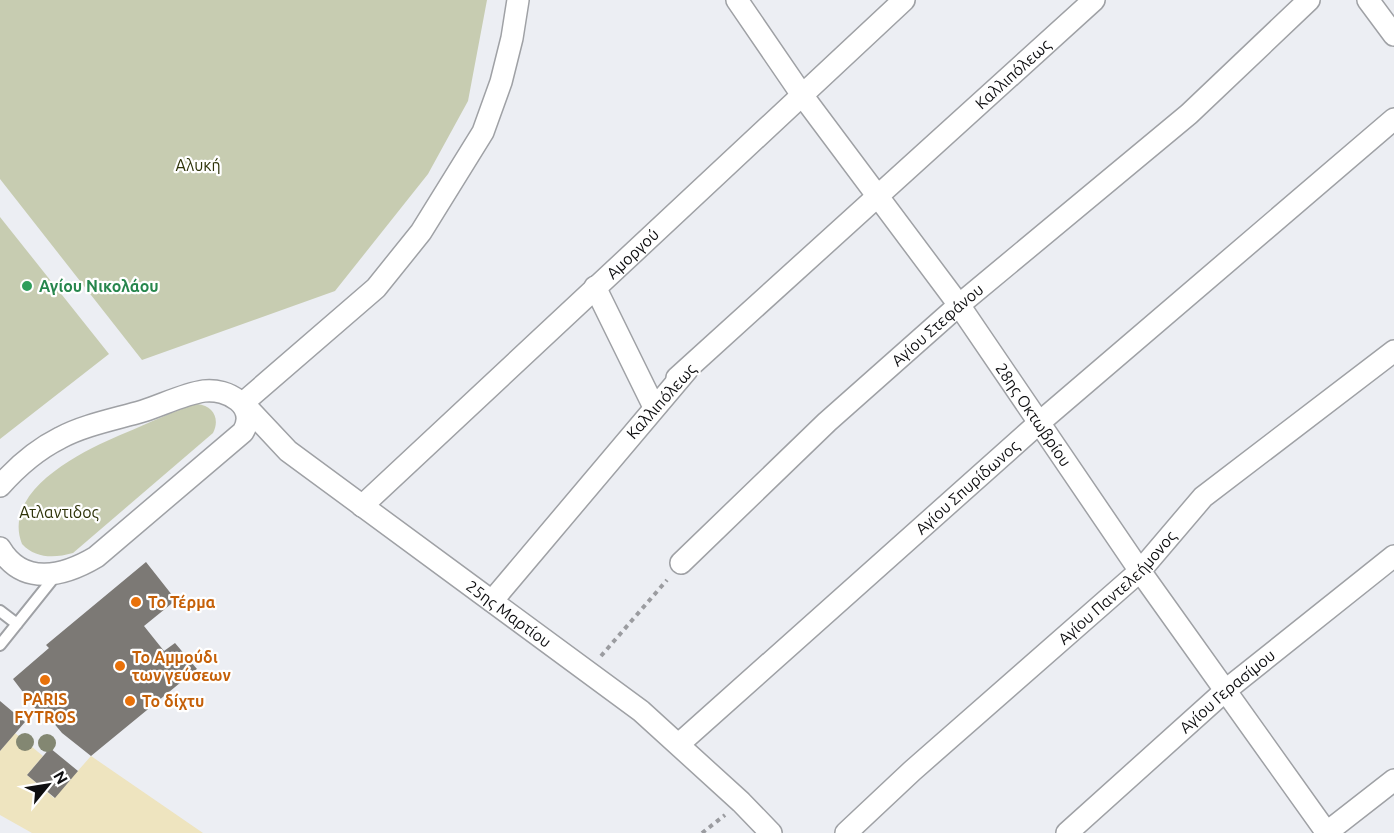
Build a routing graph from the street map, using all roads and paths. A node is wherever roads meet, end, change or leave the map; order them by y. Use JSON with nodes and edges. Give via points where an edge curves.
{"nodes":[{"id":1,"x":518,"y":0,"type":"edge"},
{"id":2,"x":737,"y":0,"type":"edge"},
{"id":3,"x":904,"y":0,"type":"edge"},
{"id":4,"x":1094,"y":0,"type":"edge"},
{"id":5,"x":1309,"y":0,"type":"edge"},
{"id":6,"x":1368,"y":0,"type":"edge"},
{"id":7,"x":1394,"y":35,"type":"edge"},
{"id":8,"x":802,"y":95,"type":"junction"},
{"id":9,"x":1394,"y":119,"type":"edge"},
{"id":10,"x":879,"y":198,"type":"junction"},
{"id":11,"x":595,"y":287,"type":"junction"},
{"id":12,"x":959,"y":304,"type":"junction"},
{"id":13,"x":1394,"y":351,"type":"edge"},
{"id":14,"x":243,"y":403,"type":"junction"},
{"id":15,"x":654,"y":406,"type":"junction"},
{"id":16,"x":1040,"y":422,"type":"junction"},
{"id":17,"x":0,"y":486,"type":"edge"},
{"id":18,"x":362,"y":506,"type":"junction"},
{"id":19,"x":0,"y":548,"type":"edge"},
{"id":20,"x":1394,"y":556,"type":"edge"},
{"id":21,"x":681,"y":563,"type":"joint"},
{"id":22,"x":1140,"y":571,"type":"junction"},
{"id":23,"x":56,"y":575,"type":"junction"},
{"id":24,"x":492,"y":601,"type":"junction"},
{"id":25,"x":0,"y":611,"type":"edge"},
{"id":26,"x":17,"y":624,"type":"junction"},
{"id":27,"x":0,"y":645,"type":"edge"},
{"id":28,"x":588,"y":672,"type":"junction"},
{"id":29,"x":1226,"y":690,"type":"junction"},
{"id":30,"x":680,"y":744,"type":"junction"},
{"id":31,"x":1394,"y":780,"type":"edge"},
{"id":32,"x":771,"y":833,"type":"edge"},
{"id":33,"x":846,"y":833,"type":"edge"},
{"id":34,"x":1067,"y":833,"type":"edge"},
{"id":35,"x":1327,"y":833,"type":"edge"}],
"edges":[{"from":1,"to":14,"type":"street","via":[[501,82],[483,132],[421,232],[376,288]]},
{"from":2,"to":8,"type":"street","name":"28ης Οκτωβρίου"},
{"from":3,"to":8,"type":"street","name":"Αμοργού"},
{"from":4,"to":10,"type":"street","name":"Καλλιπόλεως"},
{"from":5,"to":12,"type":"street","name":"Αγίου Στεφάνου","via":[[1189,114]]},
{"from":6,"to":7,"type":"street"},
{"from":8,"to":10,"type":"street","name":"28ης Οκτωβρίου"},
{"from":8,"to":11,"type":"street","name":"Αμοργού"},
{"from":9,"to":16,"type":"street","name":"Αγίου Σπυρίδωνος"},
{"from":10,"to":12,"type":"street","name":"28ης Οκτωβρίου"},
{"from":10,"to":15,"type":"street","name":"Καλλιπόλεως","via":[[677,378]]},
{"from":11,"to":15,"type":"street"},
{"from":11,"to":18,"type":"street","name":"Αμοργού"},
{"from":12,"to":16,"type":"street","name":"28ης Οκτωβρίου"},
{"from":12,"to":21,"type":"street","name":"Αγίου Στεφάνου","via":[[827,422]]},
{"from":13,"to":22,"type":"street","name":"Αγίου Παντελεήμονος","via":[[1203,497]]},
{"from":14,"to":17,"type":"street","via":[[221,393],[204,391],[61,437],[22,464]]},
{"from":14,"to":18,"type":"street","name":"25ης Μαρτίου","via":[[288,451]]},
{"from":14,"to":23,"type":"street","via":[[248,419],[243,432],[96,557]]},
{"from":15,"to":24,"type":"street","name":"Καλλιπόλεως"},
{"from":16,"to":22,"type":"street","name":"28ης Οκτωβρίου"},
{"from":16,"to":30,"type":"street","name":"Αγίου Σπυρίδωνος"},
{"from":18,"to":24,"type":"street","name":"25ης Μαρτίου"},
{"from":19,"to":23,"type":"street","via":[[18,567]]},
{"from":20,"to":29,"type":"street","name":"Αγίου Γερασίμου"},
{"from":21,"to":28,"type":"path"},
{"from":22,"to":29,"type":"street","name":"28ης Οκτωβρίου"},
{"from":22,"to":33,"type":"street","name":"Αγίου Παντελεήμονος"},
{"from":23,"to":26,"type":"lane"},
{"from":24,"to":28,"type":"street","name":"25ης Μαρτίου"},
{"from":25,"to":26,"type":"lane"},
{"from":26,"to":27,"type":"lane"},
{"from":28,"to":30,"type":"street","name":"25ης Μαρτίου"},
{"from":29,"to":34,"type":"street","name":"Αγίου Γερασίμου"},
{"from":29,"to":35,"type":"street","name":"28ης Οκτωβρίου"},
{"from":30,"to":32,"type":"street","name":"25ης Μαρτίου"},
{"from":31,"to":35,"type":"street"}]}
